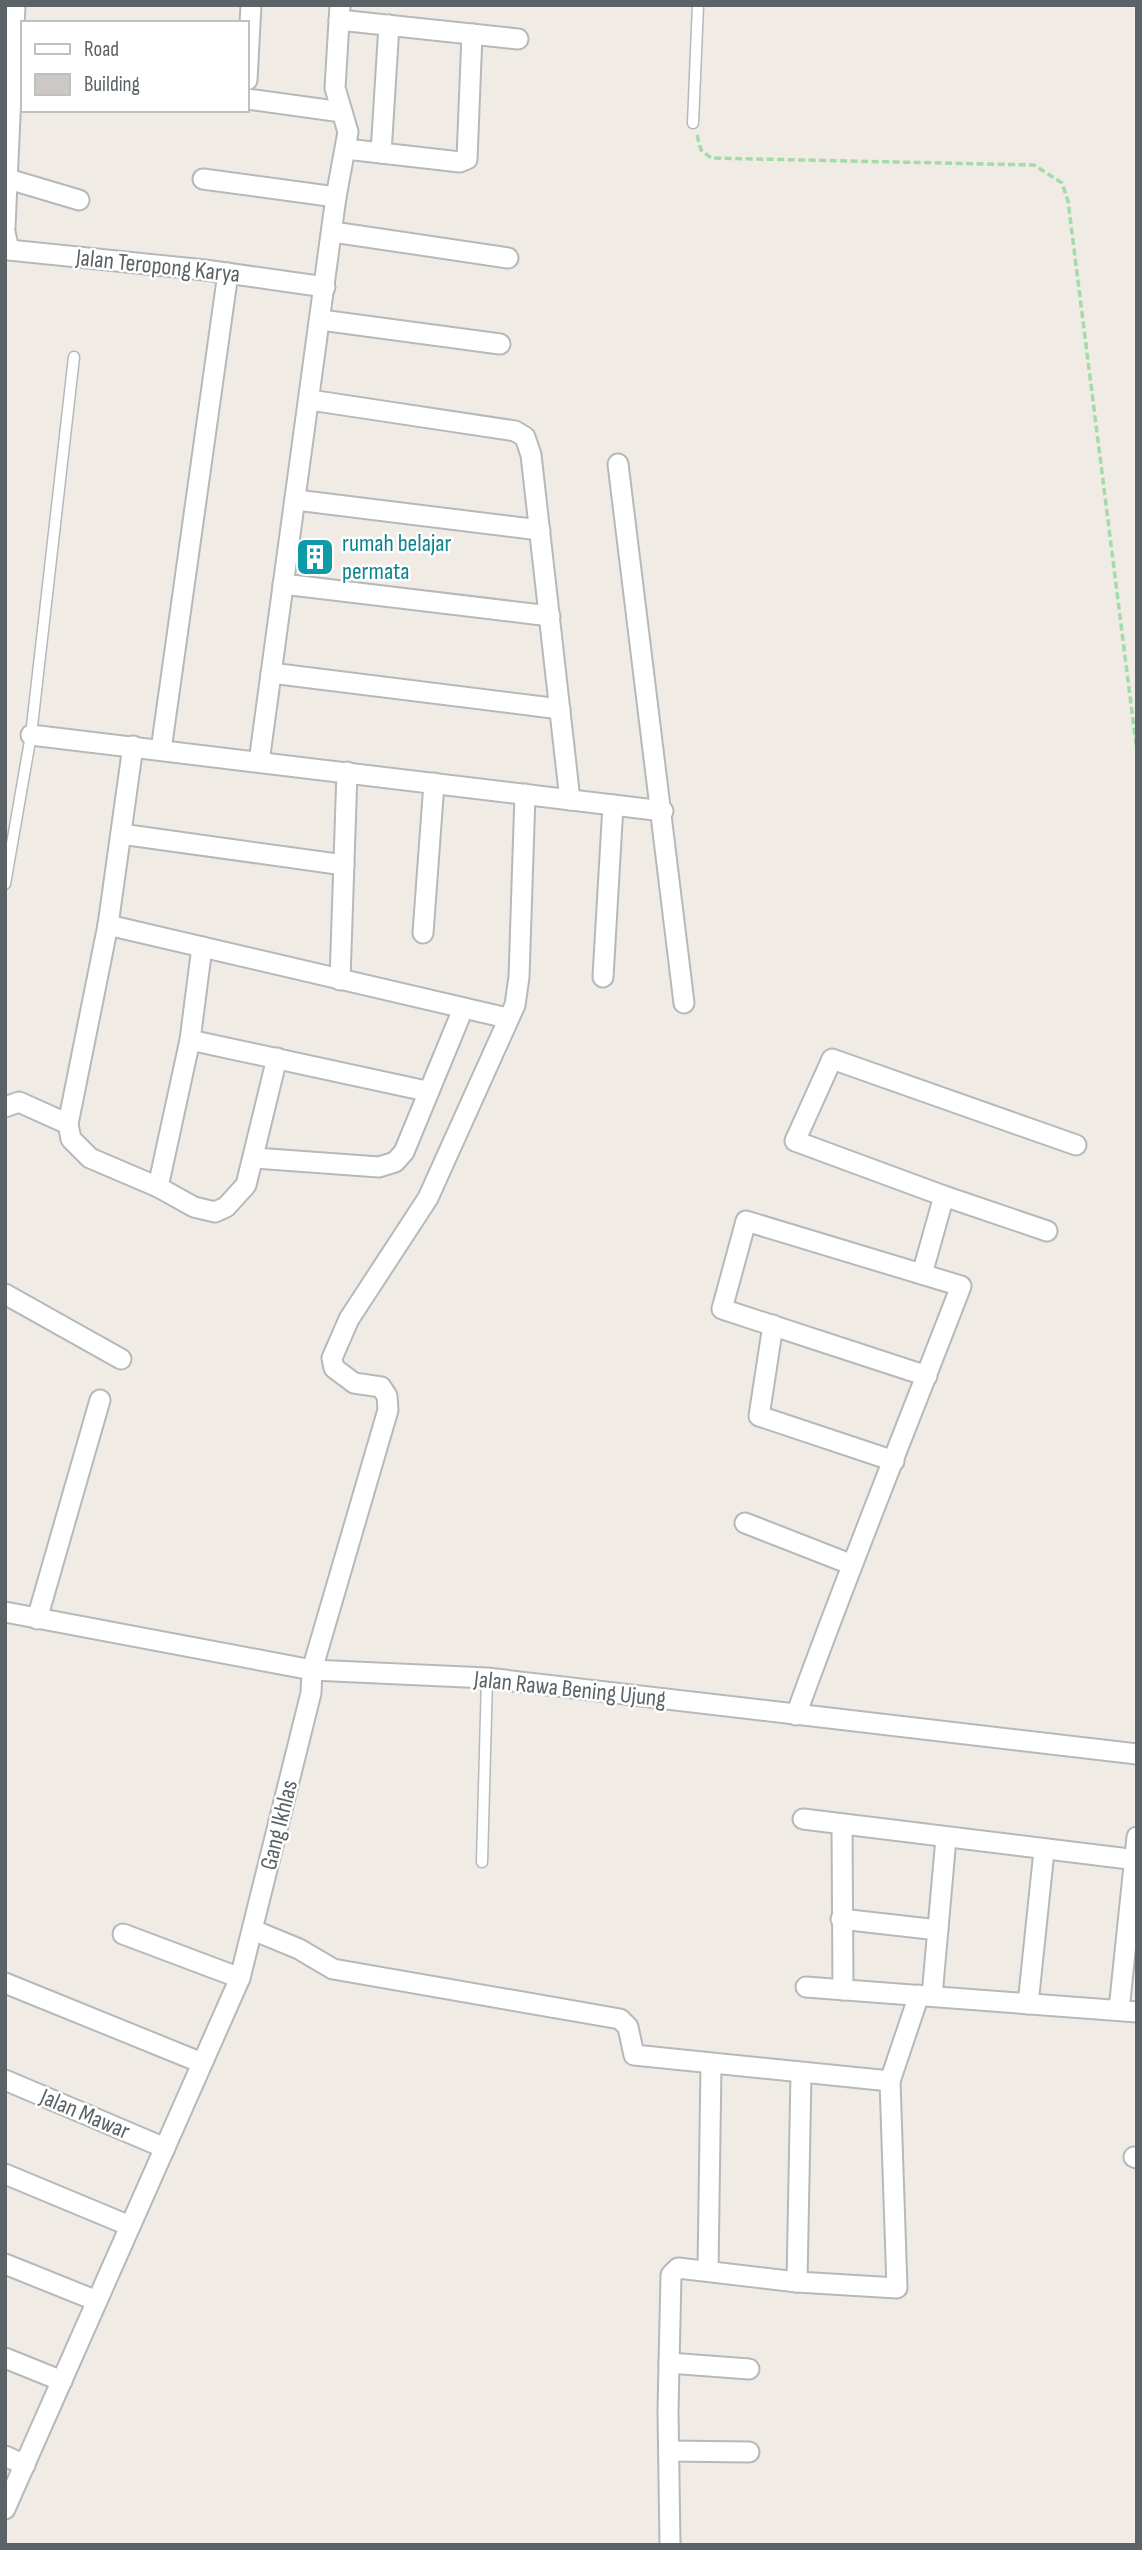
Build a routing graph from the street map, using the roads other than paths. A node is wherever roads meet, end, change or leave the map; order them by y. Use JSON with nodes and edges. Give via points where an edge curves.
{"nodes":[{"id":1,"x":15,"y":5,"type":"edge"},
{"id":2,"x":251,"y":5,"type":"edge"},
{"id":3,"x":698,"y":5,"type":"edge"},
{"id":4,"x":340,"y":13,"type":"edge"},
{"id":5,"x":389,"y":25,"type":"junction"},
{"id":6,"x":472,"y":34,"type":"junction"},
{"id":7,"x":518,"y":39,"type":"dead end"},
{"id":8,"x":248,"y":61,"type":"edge"},
{"id":9,"x":248,"y":99,"type":"edge"},
{"id":10,"x":342,"y":112,"type":"junction"},
{"id":11,"x":694,"y":123,"type":"road end"},
{"id":12,"x":346,"y":149,"type":"junction"},
{"id":13,"x":381,"y":153,"type":"junction"},
{"id":14,"x":7,"y":179,"type":"edge"},
{"id":15,"x":203,"y":179,"type":"dead end"},
{"id":16,"x":336,"y":197,"type":"junction"},
{"id":17,"x":79,"y":200,"type":"dead end"},
{"id":18,"x":5,"y":230,"type":"edge"},
{"id":19,"x":333,"y":232,"type":"junction"},
{"id":20,"x":509,"y":258,"type":"dead end"},
{"id":21,"x":228,"y":273,"type":"junction"},
{"id":22,"x":325,"y":287,"type":"junction"},
{"id":23,"x":321,"y":320,"type":"junction"},
{"id":24,"x":500,"y":344,"type":"dead end"},
{"id":25,"x":74,"y":356,"type":"dead end"},
{"id":26,"x":310,"y":400,"type":"junction"},
{"id":27,"x":618,"y":464,"type":"dead end"},
{"id":28,"x":296,"y":500,"type":"junction"},
{"id":29,"x":540,"y":530,"type":"junction"},
{"id":30,"x":284,"y":584,"type":"junction"},
{"id":31,"x":550,"y":617,"type":"junction"},
{"id":32,"x":271,"y":673,"type":"junction"},
{"id":33,"x":560,"y":709,"type":"junction"},
{"id":34,"x":30,"y":735,"type":"junction"},
{"id":35,"x":133,"y":746,"type":"junction"},
{"id":36,"x":161,"y":750,"type":"junction"},
{"id":37,"x":259,"y":762,"type":"junction"},
{"id":38,"x":347,"y":772,"type":"junction"},
{"id":39,"x":435,"y":783,"type":"junction"},
{"id":40,"x":525,"y":794,"type":"junction"},
{"id":41,"x":570,"y":800,"type":"junction"},
{"id":42,"x":612,"y":805,"type":"junction"},
{"id":43,"x":663,"y":811,"type":"junction"},
{"id":44,"x":121,"y":834,"type":"junction"},
{"id":45,"x":344,"y":865,"type":"junction"},
{"id":46,"x":5,"y":884,"type":"edge"},
{"id":47,"x":108,"y":925,"type":"junction"},
{"id":48,"x":423,"y":933,"type":"dead end"},
{"id":49,"x":202,"y":947,"type":"junction"},
{"id":50,"x":603,"y":977,"type":"dead end"},
{"id":51,"x":340,"y":980,"type":"junction"},
{"id":52,"x":684,"y":1003,"type":"dead end"},
{"id":53,"x":463,"y":1009,"type":"junction"},
{"id":54,"x":507,"y":1018,"type":"junction"},
{"id":55,"x":190,"y":1040,"type":"junction"},
{"id":56,"x":277,"y":1058,"type":"junction"},
{"id":57,"x":426,"y":1091,"type":"junction"},
{"id":58,"x":5,"y":1107,"type":"edge"},
{"id":59,"x":68,"y":1124,"type":"junction"},
{"id":60,"x":1076,"y":1145,"type":"dead end"},
{"id":61,"x":255,"y":1158,"type":"junction"},
{"id":62,"x":158,"y":1187,"type":"junction"},
{"id":63,"x":944,"y":1196,"type":"junction"},
{"id":64,"x":1046,"y":1231,"type":"dead end"},
{"id":65,"x":922,"y":1274,"type":"junction"},
{"id":66,"x":5,"y":1294,"type":"edge"},
{"id":67,"x":773,"y":1325,"type":"junction"},
{"id":68,"x":121,"y":1359,"type":"dead end"},
{"id":69,"x":927,"y":1376,"type":"junction"},
{"id":70,"x":100,"y":1400,"type":"dead end"},
{"id":71,"x":894,"y":1461,"type":"junction"},
{"id":72,"x":745,"y":1523,"type":"dead end"},
{"id":73,"x":850,"y":1564,"type":"junction"},
{"id":74,"x":5,"y":1612,"type":"edge"},
{"id":75,"x":37,"y":1619,"type":"junction"},
{"id":76,"x":312,"y":1670,"type":"junction"},
{"id":77,"x":487,"y":1678,"type":"junction"},
{"id":78,"x":796,"y":1715,"type":"junction"},
{"id":79,"x":1137,"y":1754,"type":"edge"},
{"id":80,"x":803,"y":1819,"type":"dead end"},
{"id":81,"x":842,"y":1824,"type":"junction"},
{"id":82,"x":946,"y":1838,"type":"junction"},
{"id":83,"x":1137,"y":1838,"type":"edge"},
{"id":84,"x":1044,"y":1851,"type":"junction"},
{"id":85,"x":1135,"y":1860,"type":"edge"},
{"id":86,"x":482,"y":1862,"type":"dead end"},
{"id":87,"x":841,"y":1919,"type":"junction"},
{"id":88,"x":253,"y":1930,"type":"junction"},
{"id":89,"x":938,"y":1930,"type":"junction"},
{"id":90,"x":123,"y":1934,"type":"dead end"},
{"id":91,"x":240,"y":1978,"type":"junction"},
{"id":92,"x":5,"y":1983,"type":"edge"},
{"id":93,"x":806,"y":1987,"type":"dead end"},
{"id":94,"x":843,"y":1990,"type":"junction"},
{"id":95,"x":926,"y":1996,"type":"junction"},
{"id":96,"x":1028,"y":2004,"type":"junction"},
{"id":97,"x":1128,"y":2011,"type":"edge"},
{"id":98,"x":202,"y":2063,"type":"junction"},
{"id":99,"x":711,"y":2065,"type":"junction"},
{"id":100,"x":801,"y":2074,"type":"junction"},
{"id":101,"x":5,"y":2080,"type":"edge"},
{"id":102,"x":890,"y":2081,"type":"junction"},
{"id":103,"x":165,"y":2148,"type":"junction"},
{"id":104,"x":5,"y":2174,"type":"edge"},
{"id":105,"x":131,"y":2225,"type":"junction"},
{"id":106,"x":5,"y":2264,"type":"edge"},
{"id":107,"x":708,"y":2270,"type":"junction"},
{"id":108,"x":797,"y":2282,"type":"junction"},
{"id":109,"x":97,"y":2301,"type":"junction"},
{"id":110,"x":5,"y":2358,"type":"edge"},
{"id":111,"x":669,"y":2363,"type":"junction"},
{"id":112,"x":749,"y":2369,"type":"dead end"},
{"id":113,"x":62,"y":2381,"type":"junction"},
{"id":114,"x":669,"y":2451,"type":"junction"},
{"id":115,"x":749,"y":2452,"type":"dead end"},
{"id":116,"x":5,"y":2456,"type":"edge"},
{"id":117,"x":25,"y":2465,"type":"junction"},
{"id":118,"x":5,"y":2509,"type":"edge"},
{"id":119,"x":670,"y":2545,"type":"edge"}],
"edges":[{"from":1,"to":14,"type":"street","name":"Jalan Teropong Karya"},
{"from":2,"to":8,"type":"street"},
{"from":3,"to":11,"type":"lane"},
{"from":4,"to":5,"type":"street"},
{"from":4,"to":10,"type":"street","via":[[335,88]]},
{"from":5,"to":6,"type":"street"},
{"from":5,"to":13,"type":"street"},
{"from":6,"to":7,"type":"street"},
{"from":6,"to":13,"type":"street","via":[[467,159]]},
{"from":9,"to":10,"type":"street"},
{"from":10,"to":12,"type":"street","via":[[348,132]]},
{"from":12,"to":13,"type":"street"},
{"from":12,"to":16,"type":"street"},
{"from":14,"to":17,"type":"street"},
{"from":14,"to":18,"type":"street","name":"Jalan Teropong Karya"},
{"from":15,"to":16,"type":"street"},
{"from":16,"to":19,"type":"street"},
{"from":18,"to":21,"type":"street","name":"Jalan Teropong Karya","via":[[9,250]]},
{"from":19,"to":20,"type":"street"},
{"from":19,"to":22,"type":"street"},
{"from":21,"to":22,"type":"street","name":"Jalan Teropong Karya"},
{"from":21,"to":36,"type":"street"},
{"from":22,"to":23,"type":"street"},
{"from":23,"to":24,"type":"street"},
{"from":23,"to":26,"type":"street"},
{"from":25,"to":34,"type":"lane"},
{"from":26,"to":28,"type":"street"},
{"from":26,"to":29,"type":"street","via":[[515,431],[525,438],[531,455]]},
{"from":27,"to":43,"type":"street"},
{"from":28,"to":29,"type":"street"},
{"from":28,"to":30,"type":"street"},
{"from":29,"to":31,"type":"street"},
{"from":30,"to":31,"type":"street"},
{"from":30,"to":32,"type":"street"},
{"from":31,"to":33,"type":"street"},
{"from":32,"to":33,"type":"street"},
{"from":32,"to":37,"type":"street"},
{"from":33,"to":41,"type":"street"},
{"from":34,"to":35,"type":"street"},
{"from":34,"to":46,"type":"lane"},
{"from":35,"to":36,"type":"street"},
{"from":35,"to":44,"type":"street"},
{"from":36,"to":37,"type":"street"},
{"from":37,"to":38,"type":"street"},
{"from":38,"to":39,"type":"street"},
{"from":38,"to":45,"type":"street"},
{"from":39,"to":40,"type":"street"},
{"from":39,"to":48,"type":"street"},
{"from":40,"to":41,"type":"street"},
{"from":40,"to":54,"type":"street","via":[[519,977],[515,1005]]},
{"from":41,"to":42,"type":"street"},
{"from":42,"to":43,"type":"street"},
{"from":42,"to":50,"type":"street"},
{"from":43,"to":52,"type":"street"},
{"from":44,"to":45,"type":"street"},
{"from":44,"to":47,"type":"street"},
{"from":45,"to":51,"type":"street"},
{"from":47,"to":49,"type":"street"},
{"from":47,"to":59,"type":"street"},
{"from":49,"to":51,"type":"street"},
{"from":49,"to":55,"type":"street"},
{"from":51,"to":53,"type":"street"},
{"from":53,"to":54,"type":"street"},
{"from":53,"to":57,"type":"street"},
{"from":54,"to":76,"type":"street","name":"Gang Ikhlas","via":[[428,1198],[349,1319],[332,1358],[334,1368],[354,1383],[380,1387],[387,1396],[388,1410]]},
{"from":55,"to":56,"type":"street"},
{"from":55,"to":62,"type":"street"},
{"from":56,"to":57,"type":"street"},
{"from":56,"to":61,"type":"street"},
{"from":57,"to":61,"type":"street","via":[[404,1152],[395,1162],[379,1167]]},
{"from":58,"to":59,"type":"street","via":[[19,1102]]},
{"from":59,"to":62,"type":"street","via":[[71,1139],[90,1158]]},
{"from":60,"to":63,"type":"street","via":[[832,1059],[795,1141]]},
{"from":61,"to":62,"type":"street","via":[[246,1185],[215,1212],[194,1207]]},
{"from":63,"to":64,"type":"street"},
{"from":63,"to":65,"type":"street"},
{"from":65,"to":67,"type":"street","via":[[746,1221],[722,1309]]},
{"from":65,"to":69,"type":"street","via":[[961,1286]]},
{"from":66,"to":68,"type":"street"},
{"from":67,"to":69,"type":"street"},
{"from":67,"to":71,"type":"street","via":[[759,1416]]},
{"from":69,"to":71,"type":"street"},
{"from":70,"to":75,"type":"street"},
{"from":71,"to":73,"type":"street"},
{"from":72,"to":73,"type":"street"},
{"from":73,"to":78,"type":"street"},
{"from":74,"to":75,"type":"street","name":"Jalan Rawa Bening Ujung"},
{"from":75,"to":76,"type":"street","name":"Jalan Rawa Bening Ujung"},
{"from":76,"to":77,"type":"street","name":"Jalan Rawa Bening Ujung"},
{"from":76,"to":88,"type":"street","name":"Gang Ikhlas","via":[[311,1693]]},
{"from":77,"to":78,"type":"street","name":"Jalan Rawa Bening Ujung"},
{"from":77,"to":86,"type":"lane"},
{"from":78,"to":79,"type":"street","name":"Jalan Rawa Bening Ujung"},
{"from":80,"to":81,"type":"street"},
{"from":81,"to":82,"type":"street"},
{"from":81,"to":87,"type":"street"},
{"from":82,"to":84,"type":"street"},
{"from":82,"to":89,"type":"street"},
{"from":83,"to":85,"type":"street"},
{"from":84,"to":85,"type":"street"},
{"from":84,"to":96,"type":"street"},
{"from":85,"to":97,"type":"street"},
{"from":87,"to":89,"type":"street"},
{"from":87,"to":94,"type":"street"},
{"from":88,"to":91,"type":"street","name":"Gang Ikhlas"},
{"from":88,"to":99,"type":"street","via":[[333,1969],[620,2019],[628,2027],[634,2055]]},
{"from":89,"to":95,"type":"street"},
{"from":90,"to":91,"type":"street"},
{"from":91,"to":98,"type":"street","name":"Gang Ikhlas"},
{"from":92,"to":98,"type":"street"},
{"from":93,"to":94,"type":"street"},
{"from":94,"to":95,"type":"street"},
{"from":95,"to":96,"type":"street"},
{"from":95,"to":102,"type":"street"},
{"from":96,"to":97,"type":"street"},
{"from":98,"to":103,"type":"street","name":"Gang Ikhlas"},
{"from":99,"to":100,"type":"street"},
{"from":99,"to":107,"type":"street"},
{"from":100,"to":102,"type":"street"},
{"from":100,"to":108,"type":"street"},
{"from":101,"to":103,"type":"street","name":"Jalan Mawar"},
{"from":102,"to":108,"type":"street","via":[[899,2286]]},
{"from":103,"to":105,"type":"street","name":"Gang Ikhlas"},
{"from":104,"to":105,"type":"street"},
{"from":105,"to":109,"type":"street","name":"Gang Ikhlas"},
{"from":106,"to":109,"type":"street"},
{"from":107,"to":108,"type":"street"},
{"from":107,"to":111,"type":"street","via":[[678,2268],[671,2275]]},
{"from":109,"to":113,"type":"street","name":"Gang Ikhlas"},
{"from":110,"to":113,"type":"street"},
{"from":111,"to":112,"type":"street"},
{"from":111,"to":114,"type":"street"},
{"from":113,"to":117,"type":"street","name":"Gang Ikhlas"},
{"from":114,"to":115,"type":"street"},
{"from":114,"to":119,"type":"street"},
{"from":116,"to":117,"type":"street"},
{"from":117,"to":118,"type":"street","name":"Gang Ikhlas"}]}
